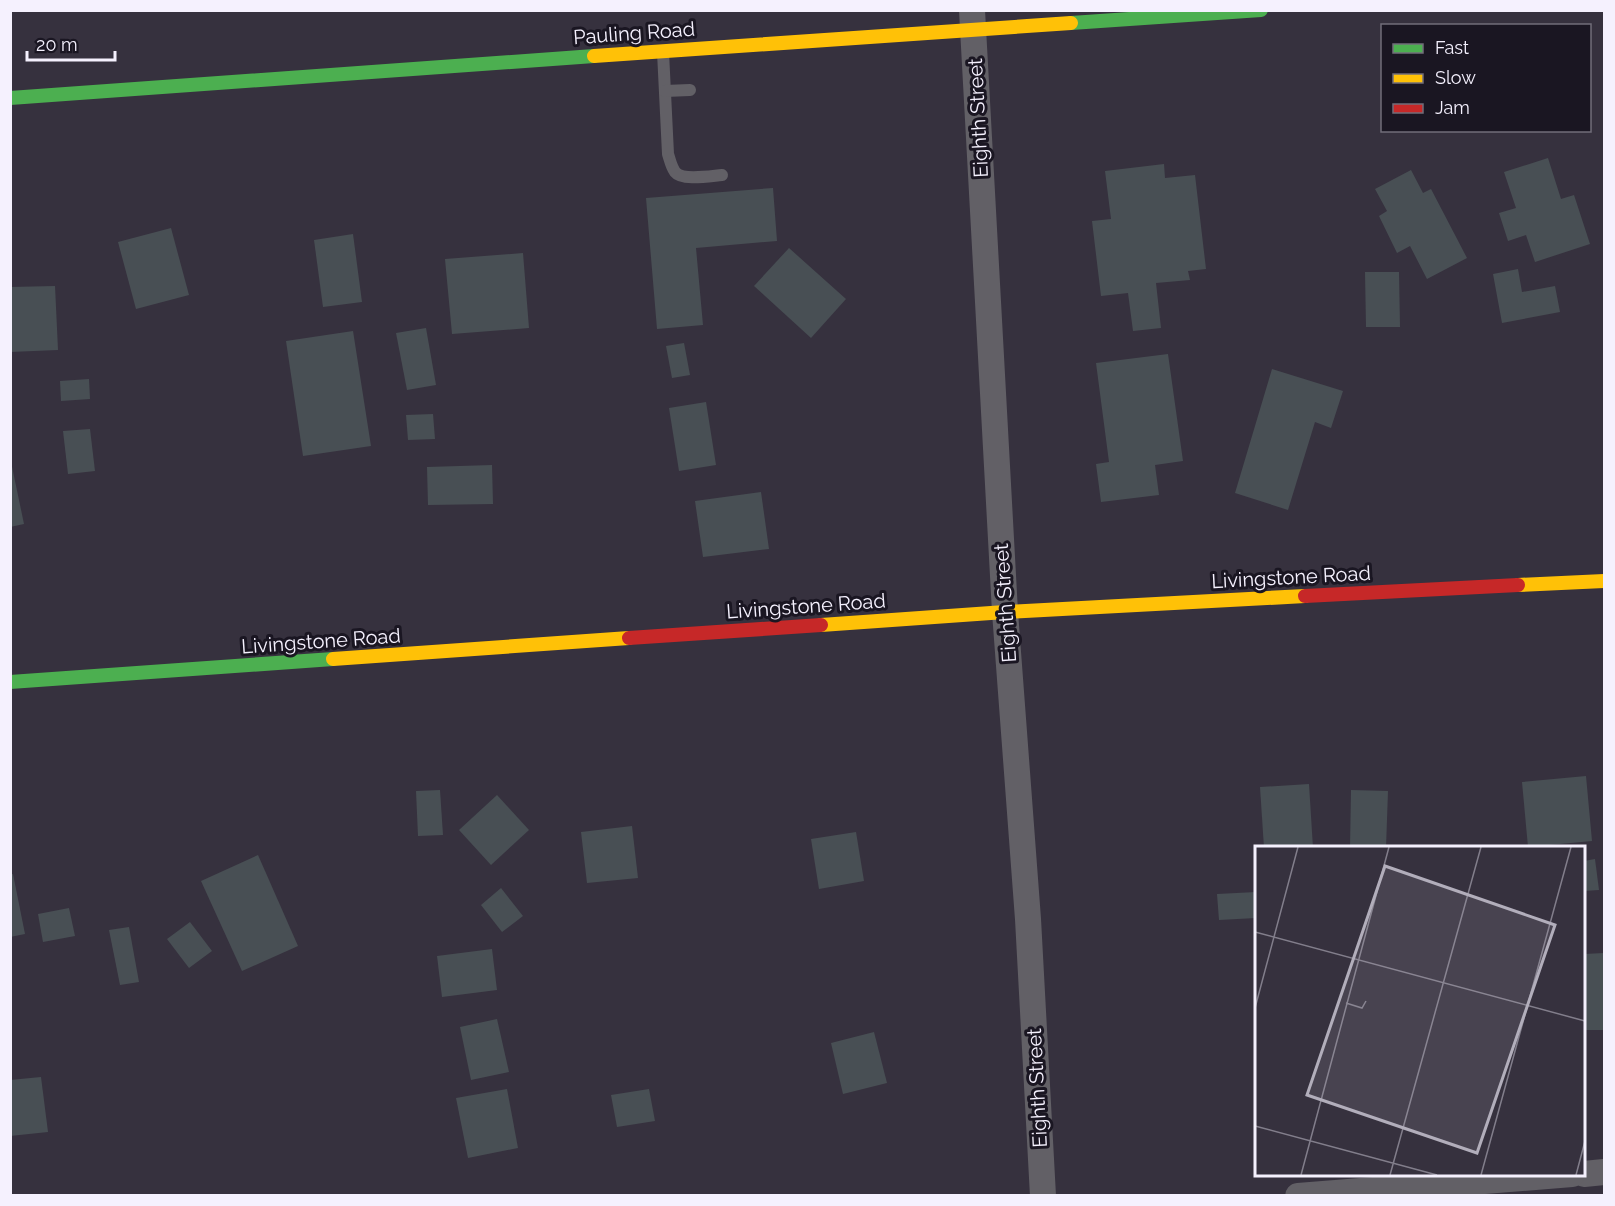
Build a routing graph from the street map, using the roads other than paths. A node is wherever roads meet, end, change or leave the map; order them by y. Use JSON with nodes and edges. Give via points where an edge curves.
{"nodes":[{"id":1,"x":1261,"y":10,"type":"edge"},
{"id":2,"x":973,"y":20,"type":"edge"},
{"id":3,"x":663,"y":51,"type":"junction"},
{"id":4,"x":690,"y":90,"type":"dead end"},
{"id":5,"x":665,"y":92,"type":"junction"},
{"id":6,"x":10,"y":98,"type":"edge"},
{"id":7,"x":722,"y":175,"type":"dead end"},
{"id":8,"x":1605,"y":581,"type":"edge"},
{"id":9,"x":1005,"y":612,"type":"junction"},
{"id":10,"x":10,"y":682,"type":"edge"},
{"id":11,"x":1605,"y":1172,"type":"edge"},
{"id":12,"x":1585,"y":1174,"type":"edge"},
{"id":13,"x":1547,"y":1176,"type":"edge"},
{"id":14,"x":1043,"y":1196,"type":"edge"},
{"id":15,"x":1298,"y":1196,"type":"edge"}],
"edges":[{"from":1,"to":2,"type":"street","name":"Pauling Road"},
{"from":2,"to":3,"type":"street","name":"Pauling Road"},
{"from":2,"to":9,"type":"street","name":"Eighth Street"},
{"from":3,"to":5,"type":"lane"},
{"from":3,"to":6,"type":"street","name":"Pauling Road"},
{"from":4,"to":5,"type":"lane"},
{"from":5,"to":7,"type":"lane","via":[[668,153],[676,174]]},
{"from":8,"to":9,"type":"street","name":"Livingstone Road"},
{"from":9,"to":10,"type":"street","name":"Livingstone Road"},
{"from":9,"to":14,"type":"street","name":"Eighth Street"},
{"from":11,"to":12,"type":"street"},
{"from":13,"to":15,"type":"street"}]}
